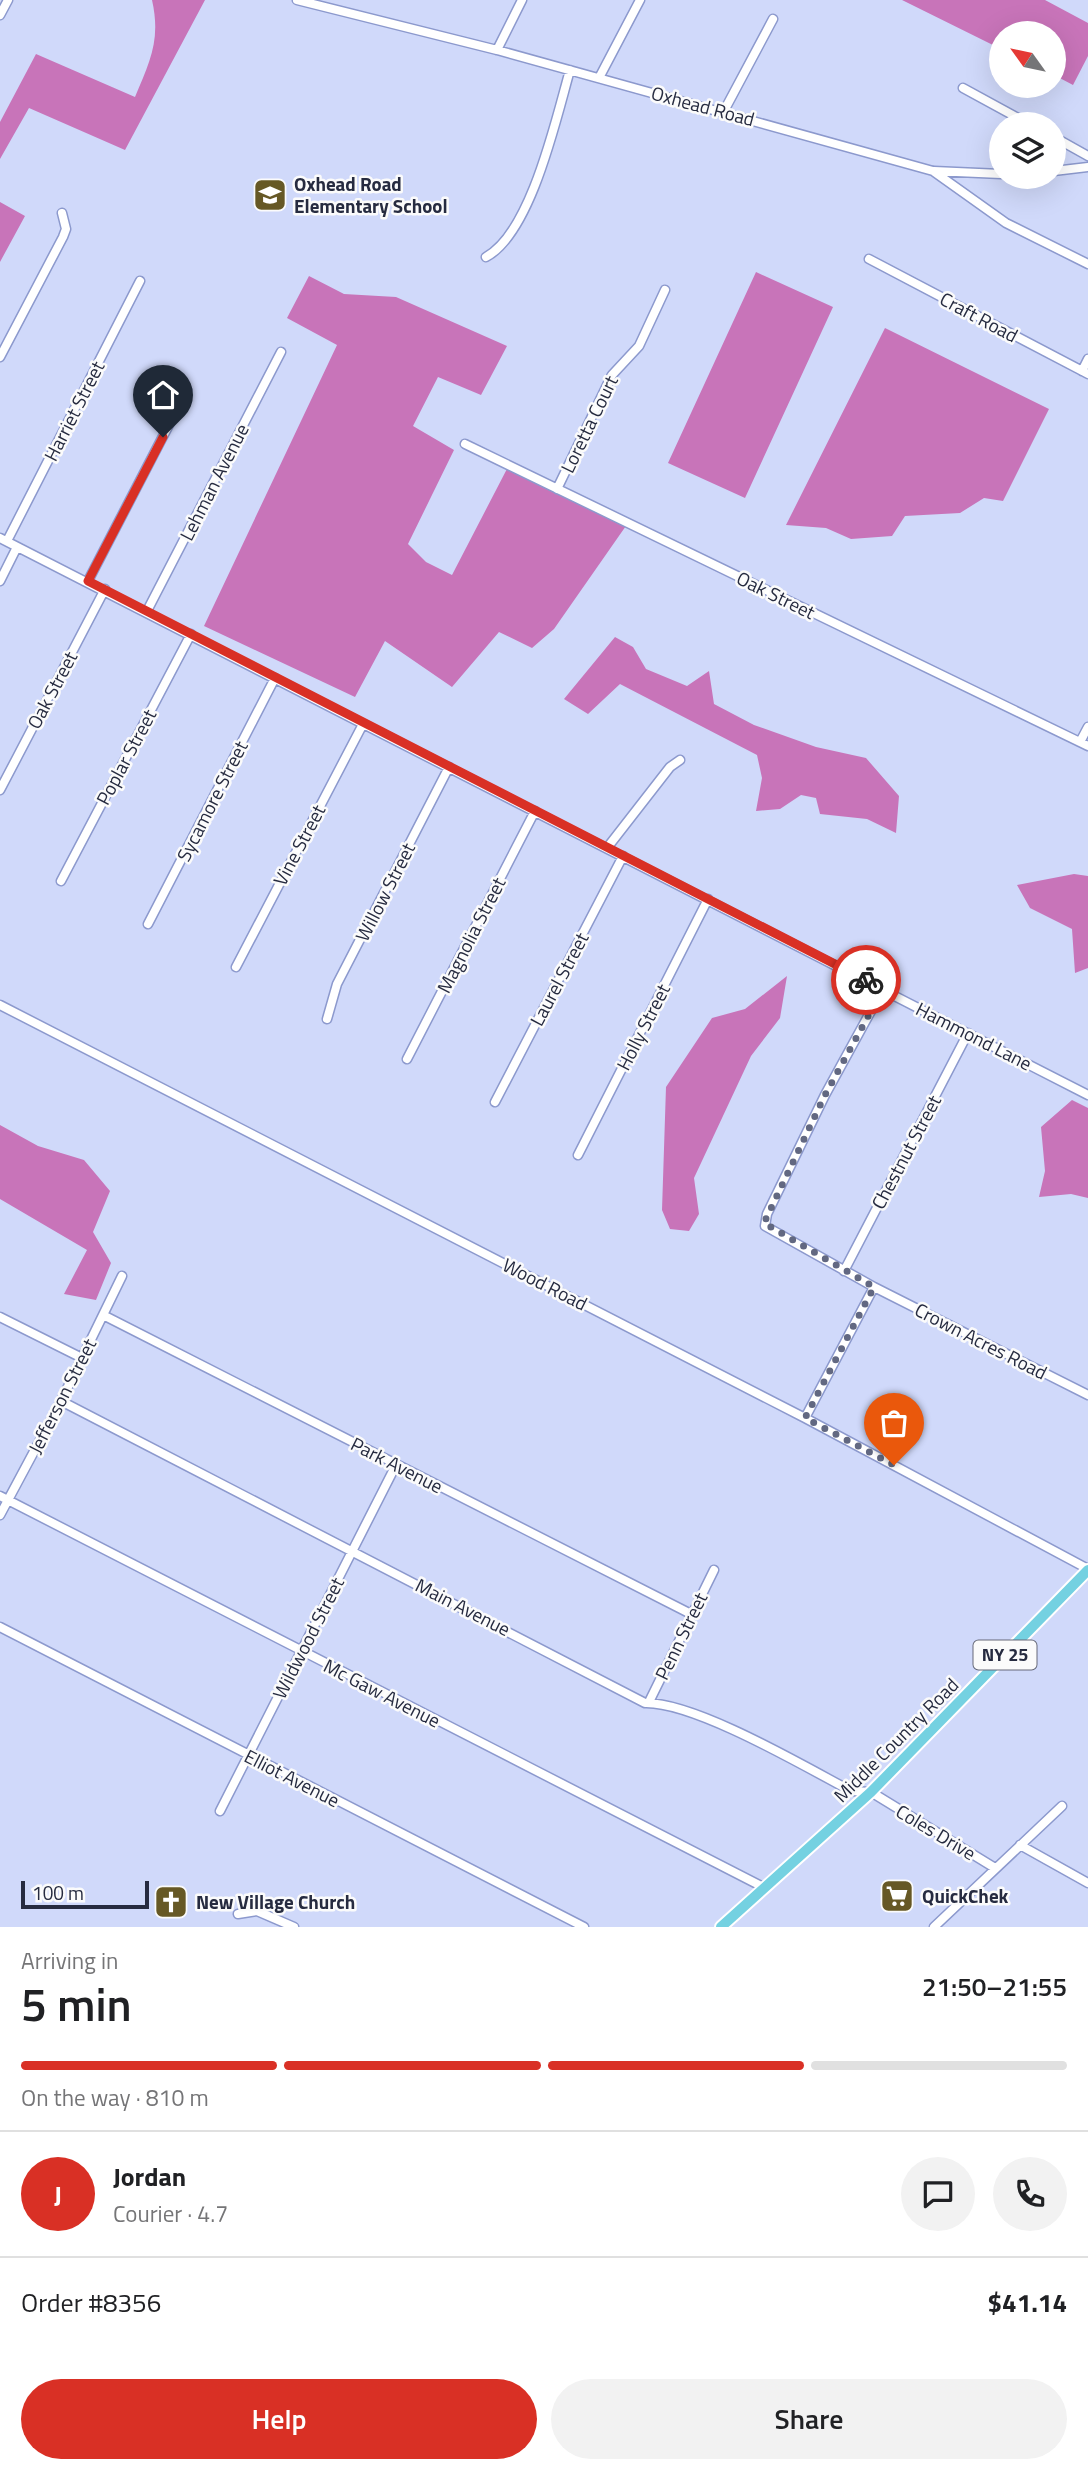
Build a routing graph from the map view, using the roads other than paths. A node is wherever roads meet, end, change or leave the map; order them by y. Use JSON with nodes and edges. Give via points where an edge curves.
{"nodes":[{"id":1,"x":8,"y":0,"type":"edge"},
{"id":2,"x":297,"y":0,"type":"edge"},
{"id":3,"x":523,"y":0,"type":"edge"},
{"id":4,"x":640,"y":0,"type":"edge"},
{"id":5,"x":0,"y":15,"type":"edge"},
{"id":6,"x":774,"y":19,"type":"dead end"},
{"id":7,"x":497,"y":50,"type":"junction"},
{"id":8,"x":570,"y":70,"type":"junction"},
{"id":9,"x":599,"y":78,"type":"junction"},
{"id":10,"x":963,"y":88,"type":"dead end"},
{"id":11,"x":724,"y":111,"type":"junction"},
{"id":12,"x":1007,"y":112,"type":"edge"},
{"id":13,"x":1066,"y":144,"type":"edge"},
{"id":14,"x":1088,"y":156,"type":"edge"},
{"id":15,"x":1088,"y":167,"type":"edge"},
{"id":16,"x":933,"y":170,"type":"junction"},
{"id":17,"x":1066,"y":170,"type":"edge"},
{"id":18,"x":989,"y":173,"type":"edge"},
{"id":19,"x":62,"y":213,"type":"dead end"},
{"id":20,"x":486,"y":257,"type":"dead end"},
{"id":21,"x":869,"y":260,"type":"dead end"},
{"id":22,"x":1088,"y":264,"type":"edge"},
{"id":23,"x":140,"y":281,"type":"dead end"},
{"id":24,"x":665,"y":290,"type":"dead end"},
{"id":25,"x":281,"y":352,"type":"dead end"},
{"id":26,"x":0,"y":357,"type":"edge"},
{"id":27,"x":1088,"y":359,"type":"edge"},
{"id":28,"x":1085,"y":372,"type":"edge"},
{"id":29,"x":187,"y":390,"type":"dead end"},
{"id":30,"x":465,"y":444,"type":"dead end"},
{"id":31,"x":557,"y":489,"type":"junction"},
{"id":32,"x":3,"y":539,"type":"edge"},
{"id":33,"x":18,"y":547,"type":"junction"},
{"id":34,"x":0,"y":581,"type":"edge"},
{"id":35,"x":88,"y":581,"type":"junction"},
{"id":36,"x":105,"y":589,"type":"junction"},
{"id":37,"x":147,"y":611,"type":"junction"},
{"id":38,"x":191,"y":634,"type":"junction"},
{"id":39,"x":275,"y":678,"type":"junction"},
{"id":40,"x":363,"y":724,"type":"junction"},
{"id":41,"x":1088,"y":727,"type":"edge"},
{"id":42,"x":1084,"y":744,"type":"edge"},
{"id":43,"x":680,"y":760,"type":"dead end"},
{"id":44,"x":449,"y":768,"type":"junction"},
{"id":45,"x":0,"y":790,"type":"edge"},
{"id":46,"x":535,"y":811,"type":"junction"},
{"id":47,"x":607,"y":848,"type":"junction"},
{"id":48,"x":623,"y":856,"type":"junction"},
{"id":49,"x":61,"y":881,"type":"dead end"},
{"id":50,"x":708,"y":899,"type":"junction"},
{"id":51,"x":148,"y":923,"type":"dead end"},
{"id":52,"x":236,"y":967,"type":"dead end"},
{"id":53,"x":883,"y":989,"type":"junction"},
{"id":54,"x":0,"y":1005,"type":"edge"},
{"id":55,"x":327,"y":1019,"type":"dead end"},
{"id":56,"x":968,"y":1033,"type":"junction"},
{"id":57,"x":407,"y":1059,"type":"dead end"},
{"id":58,"x":1088,"y":1095,"type":"edge"},
{"id":59,"x":495,"y":1102,"type":"dead end"},
{"id":60,"x":578,"y":1155,"type":"dead end"},
{"id":61,"x":844,"y":1271,"type":"junction"},
{"id":62,"x":122,"y":1276,"type":"dead end"},
{"id":63,"x":874,"y":1287,"type":"junction"},
{"id":64,"x":103,"y":1315,"type":"junction"},
{"id":65,"x":0,"y":1317,"type":"edge"},
{"id":66,"x":82,"y":1358,"type":"junction"},
{"id":67,"x":1088,"y":1395,"type":"edge"},
{"id":68,"x":61,"y":1401,"type":"junction"},
{"id":69,"x":805,"y":1418,"type":"junction"},
{"id":70,"x":396,"y":1465,"type":"junction"},
{"id":71,"x":4,"y":1498,"type":"edge"},
{"id":72,"x":0,"y":1515,"type":"edge"},
{"id":73,"x":353,"y":1550,"type":"junction"},
{"id":74,"x":714,"y":1570,"type":"dead end"},
{"id":75,"x":1088,"y":1570,"type":"edge"},
{"id":76,"x":691,"y":1614,"type":"junction"},
{"id":77,"x":0,"y":1628,"type":"edge"},
{"id":78,"x":301,"y":1651,"type":"junction"},
{"id":79,"x":649,"y":1703,"type":"junction"},
{"id":80,"x":248,"y":1756,"type":"junction"},
{"id":81,"x":871,"y":1792,"type":"junction"},
{"id":82,"x":1062,"y":1806,"type":"dead end"},
{"id":83,"x":220,"y":1811,"type":"dead end"},
{"id":84,"x":1020,"y":1845,"type":"junction"},
{"id":85,"x":995,"y":1868,"type":"junction"},
{"id":86,"x":1088,"y":1883,"type":"edge"},
{"id":87,"x":765,"y":1888,"type":"junction"},
{"id":88,"x":238,"y":1914,"type":"dead end"},
{"id":89,"x":294,"y":1927,"type":"edge"},
{"id":90,"x":584,"y":1927,"type":"edge"},
{"id":91,"x":721,"y":1927,"type":"edge"},
{"id":92,"x":934,"y":1927,"type":"edge"}],
"edges":[{"from":1,"to":5,"type":"street"},
{"from":2,"to":7,"type":"street","name":"Oxhead Road"},
{"from":3,"to":7,"type":"street"},
{"from":4,"to":9,"type":"street"},
{"from":6,"to":11,"type":"street"},
{"from":7,"to":8,"type":"street","name":"Oxhead Road"},
{"from":8,"to":9,"type":"street","name":"Oxhead Road"},
{"from":8,"to":20,"type":"street","via":[[539,175],[506,243]]},
{"from":9,"to":11,"type":"street","name":"Oxhead Road"},
{"from":10,"to":12,"type":"street"},
{"from":11,"to":16,"type":"street","name":"Oxhead Road"},
{"from":13,"to":14,"type":"street"},
{"from":15,"to":17,"type":"street"},
{"from":16,"to":18,"type":"street"},
{"from":16,"to":22,"type":"street","name":"Oxhead Road","via":[[1006,223]]},
{"from":19,"to":26,"type":"street","via":[[63,237]]},
{"from":21,"to":28,"type":"street","name":"Craft Road"},
{"from":23,"to":32,"type":"street","name":"Harriet Street"},
{"from":24,"to":31,"type":"street","name":"Loretta Court","via":[[639,346],[611,375]]},
{"from":25,"to":37,"type":"street","name":"Lehman Avenue"},
{"from":27,"to":28,"type":"street"},
{"from":29,"to":35,"type":"street"},
{"from":30,"to":31,"type":"street","name":"Oak Street"},
{"from":31,"to":42,"type":"street","name":"Oak Street"},
{"from":32,"to":33,"type":"street","name":"Hammond Lane"},
{"from":33,"to":34,"type":"street"},
{"from":33,"to":35,"type":"street","name":"Hammond Lane"},
{"from":35,"to":36,"type":"street","name":"Hammond Lane"},
{"from":36,"to":37,"type":"street","name":"Hammond Lane"},
{"from":36,"to":45,"type":"street","name":"Oak Street"},
{"from":37,"to":38,"type":"street","name":"Hammond Lane"},
{"from":38,"to":39,"type":"street","name":"Hammond Lane"},
{"from":38,"to":49,"type":"street","name":"Poplar Street"},
{"from":39,"to":40,"type":"street","name":"Hammond Lane"},
{"from":39,"to":51,"type":"street","name":"Sycamore Street"},
{"from":40,"to":44,"type":"street","name":"Hammond Lane"},
{"from":40,"to":52,"type":"street","name":"Vine Street"},
{"from":41,"to":42,"type":"street"},
{"from":43,"to":47,"type":"street"},
{"from":44,"to":46,"type":"street","name":"Hammond Lane"},
{"from":44,"to":55,"type":"street","name":"Willow Street","via":[[337,984]]},
{"from":46,"to":47,"type":"street","name":"Hammond Lane"},
{"from":46,"to":57,"type":"street","name":"Magnolia Street"},
{"from":47,"to":48,"type":"street","name":"Hammond Lane"},
{"from":48,"to":50,"type":"street","name":"Hammond Lane"},
{"from":48,"to":59,"type":"street","name":"Laurel Street"},
{"from":50,"to":53,"type":"street","name":"Hammond Lane"},
{"from":50,"to":60,"type":"street","name":"Holly Street"},
{"from":53,"to":56,"type":"street","name":"Hammond Lane"},
{"from":53,"to":61,"type":"street","name":"Crown Acres Road","via":[[825,1095],[764,1223]]},
{"from":54,"to":69,"type":"street","name":"Wood Road"},
{"from":56,"to":58,"type":"street","name":"Hammond Lane"},
{"from":56,"to":61,"type":"street","name":"Chestnut Street"},
{"from":61,"to":63,"type":"street","name":"Crown Acres Road"},
{"from":62,"to":64,"type":"street","name":"Jefferson Street"},
{"from":63,"to":67,"type":"street","name":"Crown Acres Road"},
{"from":63,"to":69,"type":"street"},
{"from":64,"to":66,"type":"street","name":"Jefferson Street"},
{"from":64,"to":70,"type":"street","name":"Park Avenue"},
{"from":65,"to":66,"type":"street"},
{"from":66,"to":68,"type":"street","name":"Jefferson Street"},
{"from":68,"to":71,"type":"street","name":"Jefferson Street"},
{"from":68,"to":73,"type":"street","name":"Main Avenue"},
{"from":69,"to":75,"type":"street","name":"Wood Road"},
{"from":70,"to":73,"type":"street","name":"Wildwood Street"},
{"from":70,"to":76,"type":"street","name":"Park Avenue"},
{"from":71,"to":72,"type":"street","name":"Jefferson Street"},
{"from":71,"to":78,"type":"street","name":"Mc Gaw Avenue"},
{"from":73,"to":78,"type":"street","name":"Wildwood Street"},
{"from":73,"to":79,"type":"street","name":"Main Avenue"},
{"from":74,"to":76,"type":"street","name":"Penn Street"},
{"from":75,"to":81,"type":"main road","name":"Middle Country Road","number":"NY 25"},
{"from":76,"to":79,"type":"street","name":"Penn Street"},
{"from":77,"to":80,"type":"street","name":"Elliot Avenue"},
{"from":78,"to":80,"type":"street","name":"Wildwood Street"},
{"from":78,"to":87,"type":"street","name":"Mc Gaw Avenue"},
{"from":79,"to":81,"type":"street","name":"Main Avenue","via":[[663,1703],[736,1732],[851,1791]]},
{"from":80,"to":83,"type":"street","name":"Wildwood Street"},
{"from":80,"to":90,"type":"street","name":"Elliot Avenue"},
{"from":81,"to":85,"type":"street","name":"Coles Drive"},
{"from":81,"to":87,"type":"main road","name":"Middle Country Road","number":"NY 25"},
{"from":82,"to":84,"type":"street","name":"Coles Drive"},
{"from":84,"to":85,"type":"street","name":"Coles Drive"},
{"from":84,"to":86,"type":"street"},
{"from":85,"to":92,"type":"street"},
{"from":87,"to":91,"type":"main road","name":"Middle Country Road","number":"NY 25"},
{"from":88,"to":89,"type":"street","via":[[257,1911]]}]}
